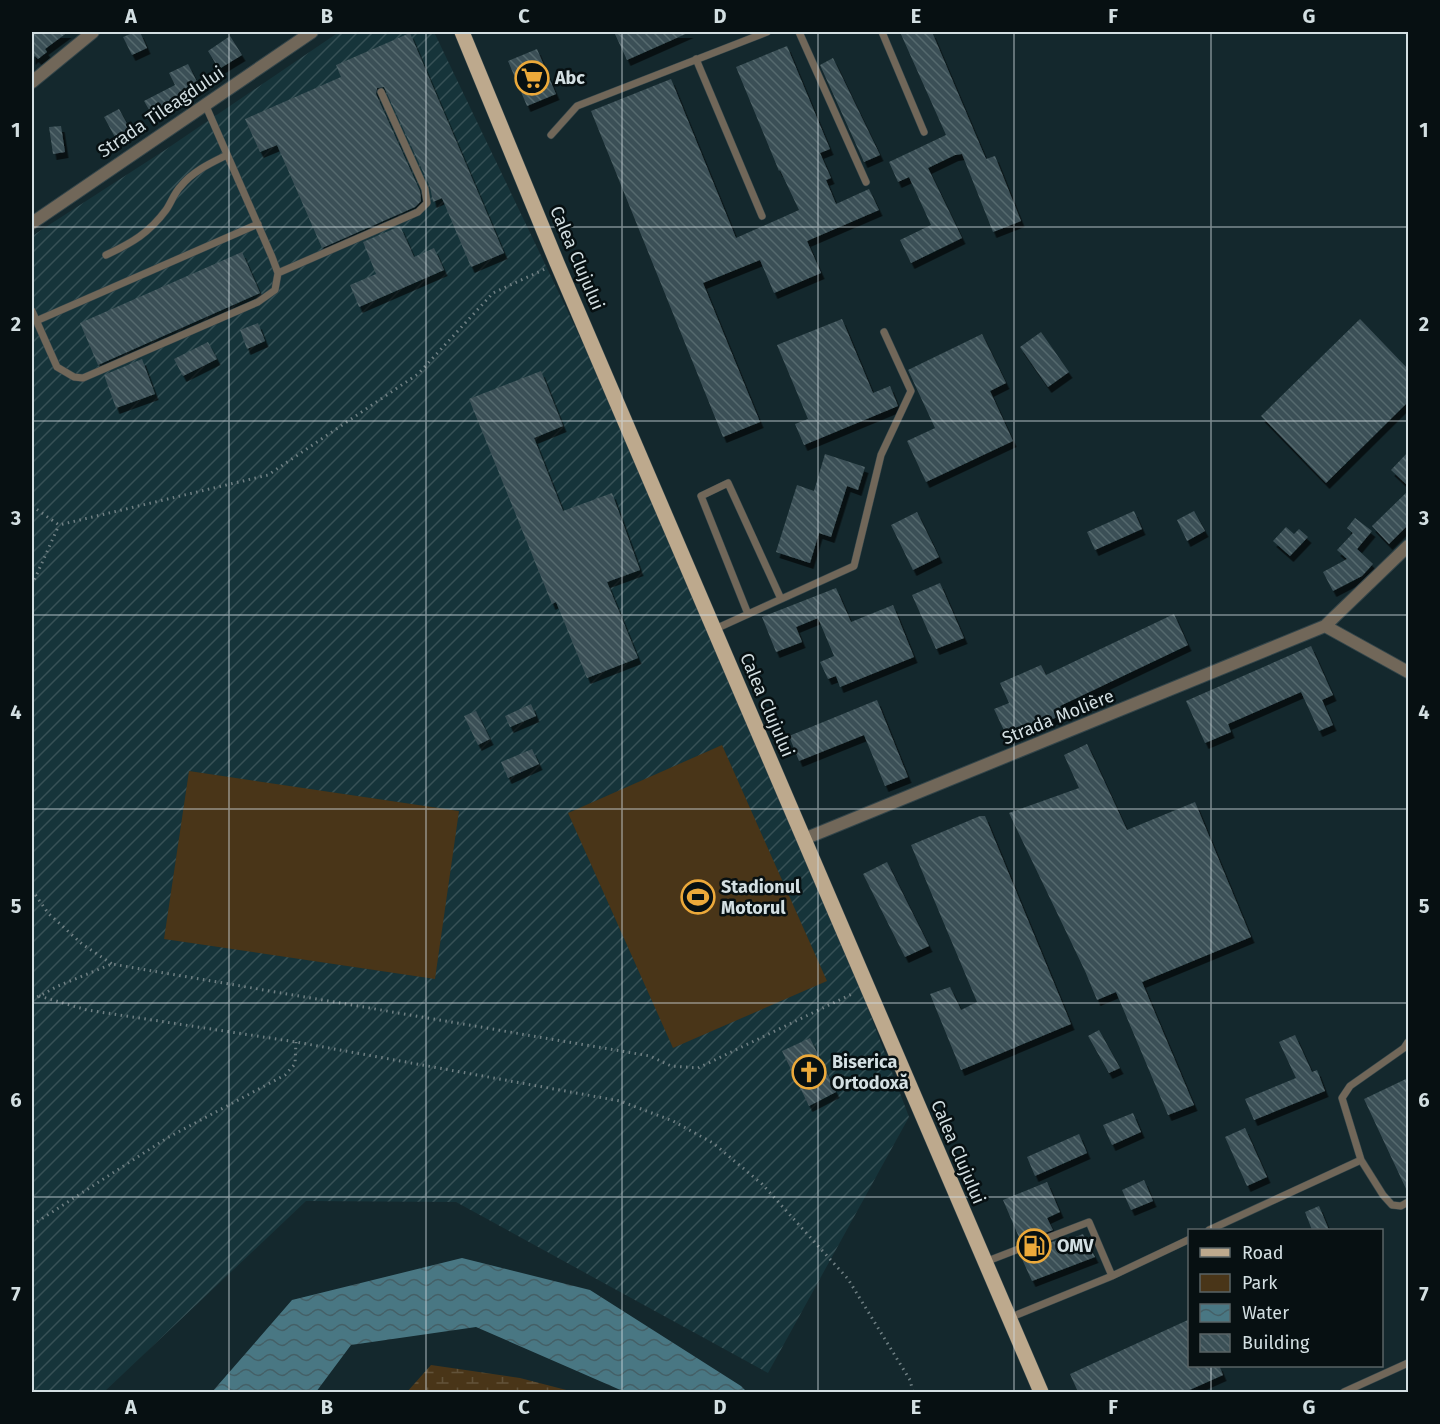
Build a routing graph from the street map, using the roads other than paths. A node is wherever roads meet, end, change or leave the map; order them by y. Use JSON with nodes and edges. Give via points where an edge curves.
{"nodes":[{"id":1,"x":93,"y":32,"type":"edge"},
{"id":2,"x":312,"y":32,"type":"edge"},
{"id":3,"x":462,"y":32,"type":"edge"},
{"id":4,"x":767,"y":32,"type":"edge"},
{"id":5,"x":799,"y":32,"type":"edge"},
{"id":6,"x":882,"y":32,"type":"edge"},
{"id":7,"x":696,"y":59,"type":"junction"},
{"id":8,"x":32,"y":82,"type":"edge"},
{"id":9,"x":381,"y":92,"type":"dead end"},
{"id":10,"x":205,"y":104,"type":"junction"},
{"id":11,"x":924,"y":132,"type":"dead end"},
{"id":12,"x":551,"y":135,"type":"dead end"},
{"id":13,"x":228,"y":155,"type":"junction"},
{"id":14,"x":866,"y":182,"type":"dead end"},
{"id":15,"x":762,"y":216,"type":"dead end"},
{"id":16,"x":32,"y":223,"type":"edge"},
{"id":17,"x":258,"y":224,"type":"junction"},
{"id":18,"x":106,"y":255,"type":"dead end"},
{"id":19,"x":278,"y":273,"type":"junction"},
{"id":20,"x":32,"y":311,"type":"edge"},
{"id":21,"x":36,"y":321,"type":"junction"},
{"id":22,"x":884,"y":332,"type":"dead end"},
{"id":23,"x":1408,"y":546,"type":"edge"},
{"id":24,"x":781,"y":599,"type":"junction"},
{"id":25,"x":748,"y":614,"type":"junction"},
{"id":26,"x":1325,"y":626,"type":"junction"},
{"id":27,"x":713,"y":630,"type":"junction"},
{"id":28,"x":1408,"y":672,"type":"edge"},
{"id":29,"x":804,"y":839,"type":"junction"},
{"id":30,"x":1408,"y":1042,"type":"edge"},
{"id":31,"x":1361,"y":1160,"type":"junction"},
{"id":32,"x":1408,"y":1202,"type":"edge"},
{"id":33,"x":1211,"y":1229,"type":"edge"},
{"id":34,"x":1188,"y":1240,"type":"edge"},
{"id":35,"x":985,"y":1262,"type":"junction"},
{"id":36,"x":1112,"y":1276,"type":"junction"},
{"id":37,"x":1009,"y":1318,"type":"junction"},
{"id":38,"x":1408,"y":1363,"type":"edge"},
{"id":39,"x":1041,"y":1392,"type":"edge"},
{"id":40,"x":1344,"y":1392,"type":"edge"}],
"edges":[{"from":1,"to":8,"type":"street"},
{"from":2,"to":10,"type":"street","name":"Strada Tileagdului"},
{"from":3,"to":27,"type":"main road","name":"Calea Clujului"},
{"from":4,"to":7,"type":"lane"},
{"from":5,"to":14,"type":"lane"},
{"from":6,"to":11,"type":"lane"},
{"from":7,"to":12,"type":"lane","via":[[577,106]]},
{"from":7,"to":15,"type":"lane"},
{"from":9,"to":19,"type":"lane","via":[[428,203],[418,212]]},
{"from":10,"to":13,"type":"lane"},
{"from":10,"to":16,"type":"street","name":"Strada Tileagdului"},
{"from":13,"to":17,"type":"lane"},
{"from":13,"to":18,"type":"lane","via":[[199,170],[180,186],[150,230]]},
{"from":17,"to":19,"type":"lane"},
{"from":17,"to":21,"type":"lane"},
{"from":19,"to":21,"type":"lane","via":[[275,290],[258,302],[83,378],[74,378],[57,367]]},
{"from":20,"to":21,"type":"lane"},
{"from":22,"to":24,"type":"lane","via":[[911,391],[881,455],[854,566]]},
{"from":23,"to":26,"type":"street","name":"Strada Molière"},
{"from":24,"to":25,"type":"lane"},
{"from":24,"to":25,"type":"lane","via":[[728,483],[701,496]]},
{"from":25,"to":27,"type":"lane"},
{"from":26,"to":28,"type":"street"},
{"from":26,"to":29,"type":"street","name":"Strada Molière"},
{"from":27,"to":29,"type":"main road","name":"Calea Clujului"},
{"from":29,"to":35,"type":"main road","name":"Calea Clujului"},
{"from":30,"to":31,"type":"lane","via":[[1350,1086],[1342,1098]]},
{"from":31,"to":32,"type":"lane","via":[[1392,1205]]},
{"from":31,"to":33,"type":"lane"},
{"from":34,"to":36,"type":"lane"},
{"from":35,"to":36,"type":"lane","via":[[1089,1222]]},
{"from":35,"to":37,"type":"main road","name":"Calea Clujului"},
{"from":36,"to":37,"type":"lane"},
{"from":37,"to":39,"type":"main road","name":"Calea Clujului"},
{"from":38,"to":40,"type":"lane"}]}
